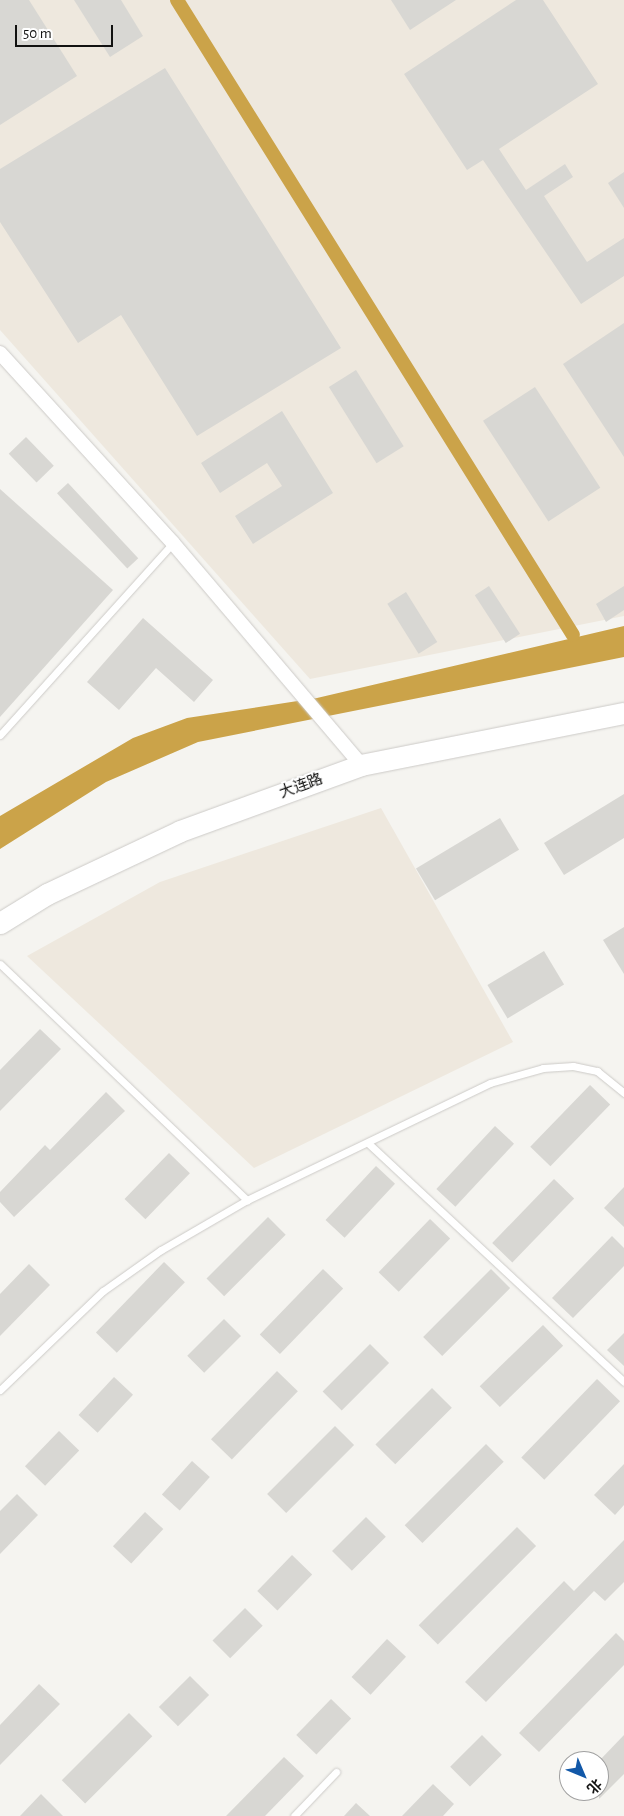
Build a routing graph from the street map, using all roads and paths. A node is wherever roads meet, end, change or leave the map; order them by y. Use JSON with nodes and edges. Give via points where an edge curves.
{"nodes":[{"id":1,"x":0,"y":353,"type":"edge"},
{"id":2,"x":173,"y":543,"type":"junction"},
{"id":3,"x":624,"y":713,"type":"edge"},
{"id":4,"x":0,"y":735,"type":"edge"},
{"id":5,"x":360,"y":765,"type":"junction"},
{"id":6,"x":0,"y":923,"type":"edge"},
{"id":7,"x":0,"y":964,"type":"edge"},
{"id":8,"x":624,"y":1093,"type":"edge"},
{"id":9,"x":368,"y":1143,"type":"junction"},
{"id":10,"x":247,"y":1200,"type":"junction"},
{"id":11,"x":624,"y":1382,"type":"edge"},
{"id":12,"x":0,"y":1390,"type":"edge"},
{"id":13,"x":336,"y":1772,"type":"dead end"},
{"id":14,"x":294,"y":1816,"type":"edge"}],
"edges":[{"from":1,"to":2,"type":"street"},
{"from":2,"to":4,"type":"lane"},
{"from":2,"to":5,"type":"street"},
{"from":3,"to":5,"type":"main road","name":"大连路"},
{"from":5,"to":6,"type":"main road","name":"大连路","via":[[180,831],[47,894]]},
{"from":7,"to":10,"type":"lane"},
{"from":8,"to":9,"type":"lane","via":[[597,1072],[573,1066],[544,1068],[490,1083]]},
{"from":9,"to":10,"type":"lane"},
{"from":9,"to":11,"type":"lane"},
{"from":10,"to":12,"type":"lane","via":[[103,1291]]},
{"from":13,"to":14,"type":"lane"}]}
